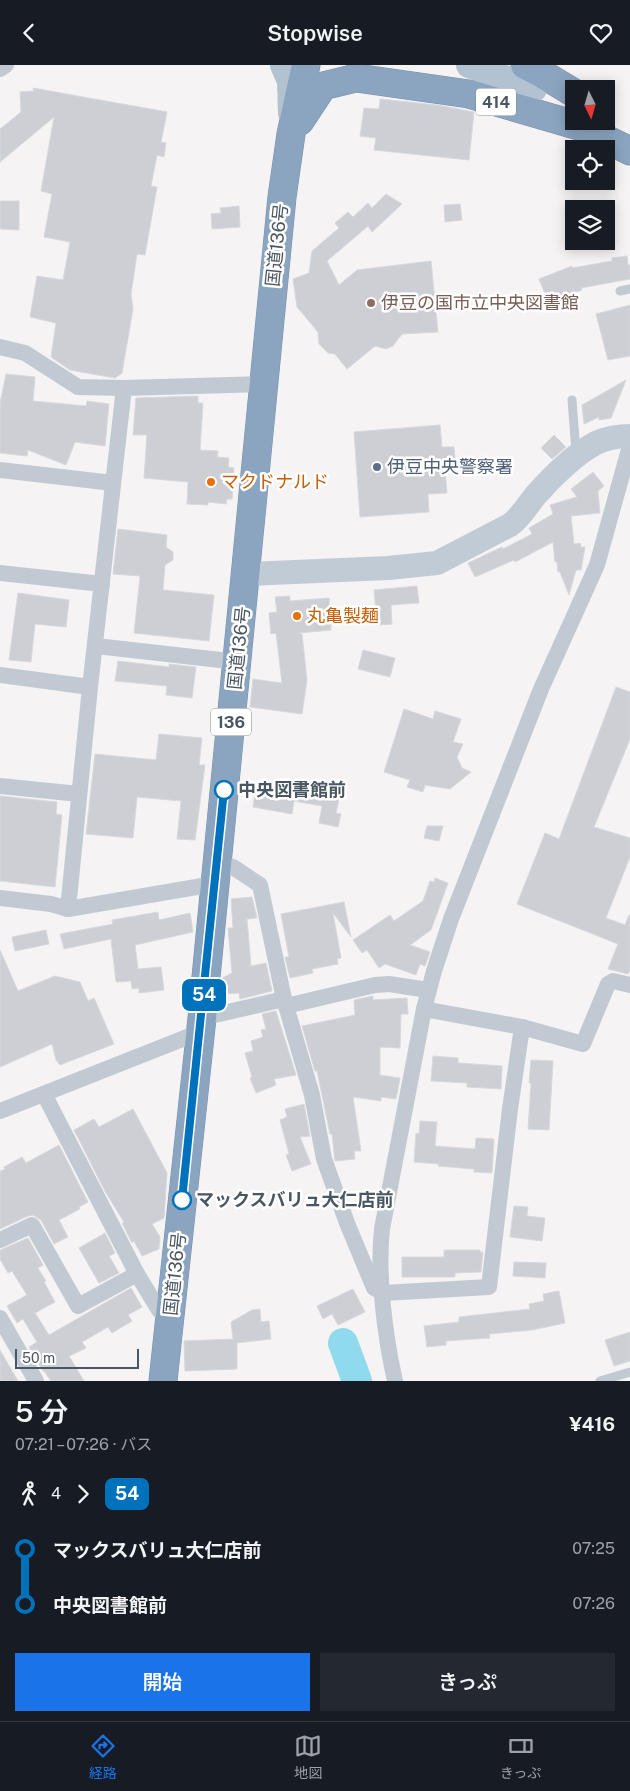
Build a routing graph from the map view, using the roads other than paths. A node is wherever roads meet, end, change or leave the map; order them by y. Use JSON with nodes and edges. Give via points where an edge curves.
{"nodes":[{"id":1,"x":6,"y":65,"type":"edge"},
{"id":2,"x":284,"y":65,"type":"edge"},
{"id":3,"x":306,"y":65,"type":"edge"},
{"id":4,"x":469,"y":65,"type":"edge"},
{"id":5,"x":0,"y":69,"type":"edge"},
{"id":6,"x":346,"y":72,"type":"edge"},
{"id":7,"x":529,"y":77,"type":"edge"},
{"id":8,"x":565,"y":90,"type":"edge"},
{"id":9,"x":565,"y":100,"type":"edge"},
{"id":10,"x":615,"y":127,"type":"edge"},
{"id":11,"x":292,"y":134,"type":"junction"},
{"id":12,"x":630,"y":136,"type":"edge"},
{"id":13,"x":630,"y":151,"type":"edge"},
{"id":14,"x":630,"y":289,"type":"edge"},
{"id":15,"x":620,"y":291,"type":"dead end"},
{"id":16,"x":0,"y":347,"type":"edge"},
{"id":17,"x":263,"y":384,"type":"junction"},
{"id":18,"x":124,"y":388,"type":"junction"},
{"id":19,"x":572,"y":400,"type":"dead end"},
{"id":20,"x":630,"y":436,"type":"edge"},
{"id":21,"x":630,"y":446,"type":"edge"},
{"id":22,"x":576,"y":457,"type":"junction"},
{"id":23,"x":0,"y":471,"type":"edge"},
{"id":24,"x":113,"y":483,"type":"junction"},
{"id":25,"x":0,"y":573,"type":"edge"},
{"id":26,"x":246,"y":574,"type":"junction"},
{"id":27,"x":102,"y":584,"type":"junction"},
{"id":28,"x":96,"y":646,"type":"junction"},
{"id":29,"x":238,"y":662,"type":"junction"},
{"id":30,"x":0,"y":675,"type":"edge"},
{"id":31,"x":90,"y":687,"type":"junction"},
{"id":32,"x":0,"y":786,"type":"edge"},
{"id":33,"x":79,"y":794,"type":"junction"},
{"id":34,"x":215,"y":873,"type":"junction"},
{"id":35,"x":0,"y":898,"type":"edge"},
{"id":36,"x":68,"y":909,"type":"junction"},
{"id":37,"x":630,"y":985,"type":"edge"},
{"id":38,"x":428,"y":990,"type":"junction"},
{"id":39,"x":285,"y":1003,"type":"junction"},
{"id":40,"x":424,"y":1009,"type":"junction"},
{"id":41,"x":201,"y":1025,"type":"junction"},
{"id":42,"x":522,"y":1027,"type":"junction"},
{"id":43,"x":44,"y":1094,"type":"junction"},
{"id":44,"x":0,"y":1111,"type":"edge"},
{"id":45,"x":0,"y":1240,"type":"edge"},
{"id":46,"x":137,"y":1274,"type":"junction"},
{"id":47,"x":383,"y":1293,"type":"junction"},
{"id":48,"x":0,"y":1318,"type":"edge"},
{"id":49,"x":170,"y":1319,"type":"junction"},
{"id":50,"x":630,"y":1372,"type":"edge"},
{"id":51,"x":36,"y":1381,"type":"edge"},
{"id":52,"x":163,"y":1381,"type":"edge"},
{"id":53,"x":395,"y":1381,"type":"edge"},
{"id":54,"x":600,"y":1381,"type":"edge"}],
"edges":[{"from":1,"to":5,"type":"street"},
{"from":2,"to":11,"type":"main road","via":[[290,81]]},
{"from":3,"to":11,"type":"highway","name":"国道136号","number":"136"},
{"from":4,"to":7,"type":"main road"},
{"from":6,"to":11,"type":"highway","via":[[323,86]]},
{"from":6,"to":13,"type":"highway","number":"414","via":[[469,94],[579,126]]},
{"from":7,"to":8,"type":"highway","number":"414"},
{"from":7,"to":9,"type":"highway","number":"414"},
{"from":10,"to":12,"type":"highway"},
{"from":11,"to":17,"type":"highway","name":"国道136号","number":"136","via":[[282,197]]},
{"from":14,"to":15,"type":"lane"},
{"from":16,"to":18,"type":"street","via":[[25,353],[78,387]]},
{"from":17,"to":18,"type":"street"},
{"from":17,"to":26,"type":"highway","name":"国道136号","number":"136"},
{"from":18,"to":24,"type":"street"},
{"from":19,"to":22,"type":"lane"},
{"from":20,"to":22,"type":"street","via":[[597,442]]},
{"from":21,"to":38,"type":"street","via":[[597,565],[540,689],[451,919]]},
{"from":22,"to":26,"type":"street","via":[[510,525],[436,563]]},
{"from":23,"to":24,"type":"street"},
{"from":24,"to":27,"type":"street"},
{"from":25,"to":27,"type":"street"},
{"from":26,"to":29,"type":"highway","name":"国道136号","number":"136"},
{"from":27,"to":28,"type":"street"},
{"from":28,"to":29,"type":"street"},
{"from":28,"to":31,"type":"street"},
{"from":29,"to":34,"type":"highway","name":"国道136号","number":"136"},
{"from":30,"to":31,"type":"street"},
{"from":31,"to":33,"type":"street"},
{"from":32,"to":33,"type":"street"},
{"from":33,"to":36,"type":"street"},
{"from":34,"to":36,"type":"street"},
{"from":34,"to":39,"type":"street","via":[[233,867],[260,885]]},
{"from":34,"to":41,"type":"highway","name":"国道136号","number":"136"},
{"from":35,"to":36,"type":"street"},
{"from":37,"to":42,"type":"street","via":[[608,983],[583,1044]]},
{"from":38,"to":39,"type":"street","via":[[375,985]]},
{"from":38,"to":40,"type":"street"},
{"from":39,"to":41,"type":"street"},
{"from":39,"to":47,"type":"street","via":[[312,1095],[324,1159],[374,1288]]},
{"from":40,"to":42,"type":"street"},
{"from":40,"to":47,"type":"street","via":[[382,1229]]},
{"from":41,"to":43,"type":"street"},
{"from":41,"to":49,"type":"highway","name":"国道136号","number":"136"},
{"from":42,"to":47,"type":"street","via":[[489,1287]]},
{"from":43,"to":44,"type":"street"},
{"from":43,"to":46,"type":"street"},
{"from":45,"to":46,"type":"street","via":[[32,1225],[78,1306]]},
{"from":46,"to":49,"type":"street","via":[[159,1310]]},
{"from":47,"to":53,"type":"street","via":[[388,1350]]},
{"from":48,"to":51,"type":"street"},
{"from":49,"to":52,"type":"highway","name":"国道136号","number":"136"},
{"from":50,"to":54,"type":"lane"}]}
